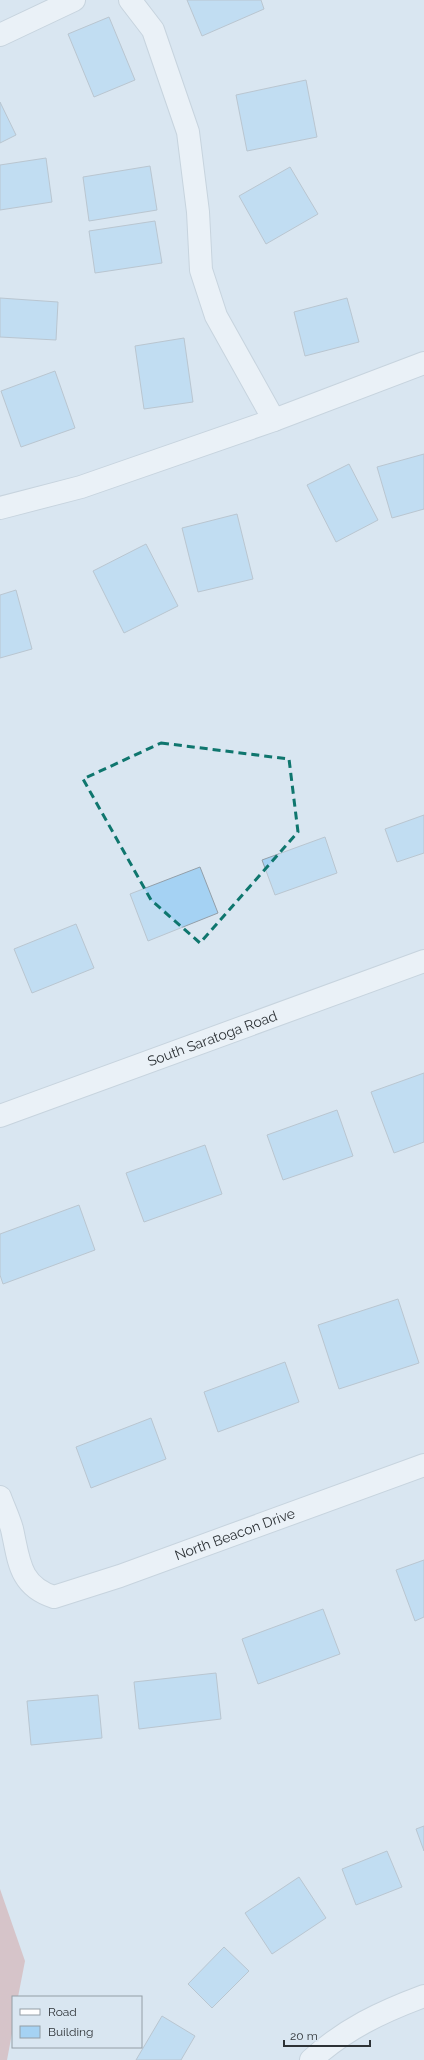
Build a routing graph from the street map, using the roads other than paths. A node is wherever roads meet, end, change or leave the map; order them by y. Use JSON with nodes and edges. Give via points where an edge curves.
{"nodes":[{"id":1,"x":74,"y":0,"type":"edge"},
{"id":2,"x":130,"y":0,"type":"edge"},
{"id":3,"x":0,"y":35,"type":"edge"},
{"id":4,"x":424,"y":363,"type":"edge"},
{"id":5,"x":274,"y":420,"type":"junction"},
{"id":6,"x":0,"y":508,"type":"edge"},
{"id":7,"x":424,"y":961,"type":"edge"},
{"id":8,"x":0,"y":1116,"type":"edge"},
{"id":9,"x":424,"y":1465,"type":"edge"},
{"id":10,"x":0,"y":1497,"type":"edge"},
{"id":11,"x":424,"y":1996,"type":"edge"},
{"id":12,"x":311,"y":2060,"type":"edge"}],
"edges":[{"from":1,"to":3,"type":"street"},
{"from":2,"to":5,"type":"street","via":[[153,30],[188,132],[198,212],[201,270],[216,316]]},
{"from":4,"to":5,"type":"street"},
{"from":5,"to":6,"type":"street","via":[[81,487]]},
{"from":7,"to":8,"type":"street","name":"South Saratoga Road"},
{"from":9,"to":10,"type":"street","name":"North Beacon Drive","via":[[120,1576],[54,1597],[29,1583],[18,1564],[11,1528]]},
{"from":11,"to":12,"type":"street","via":[[359,2024]]}]}
